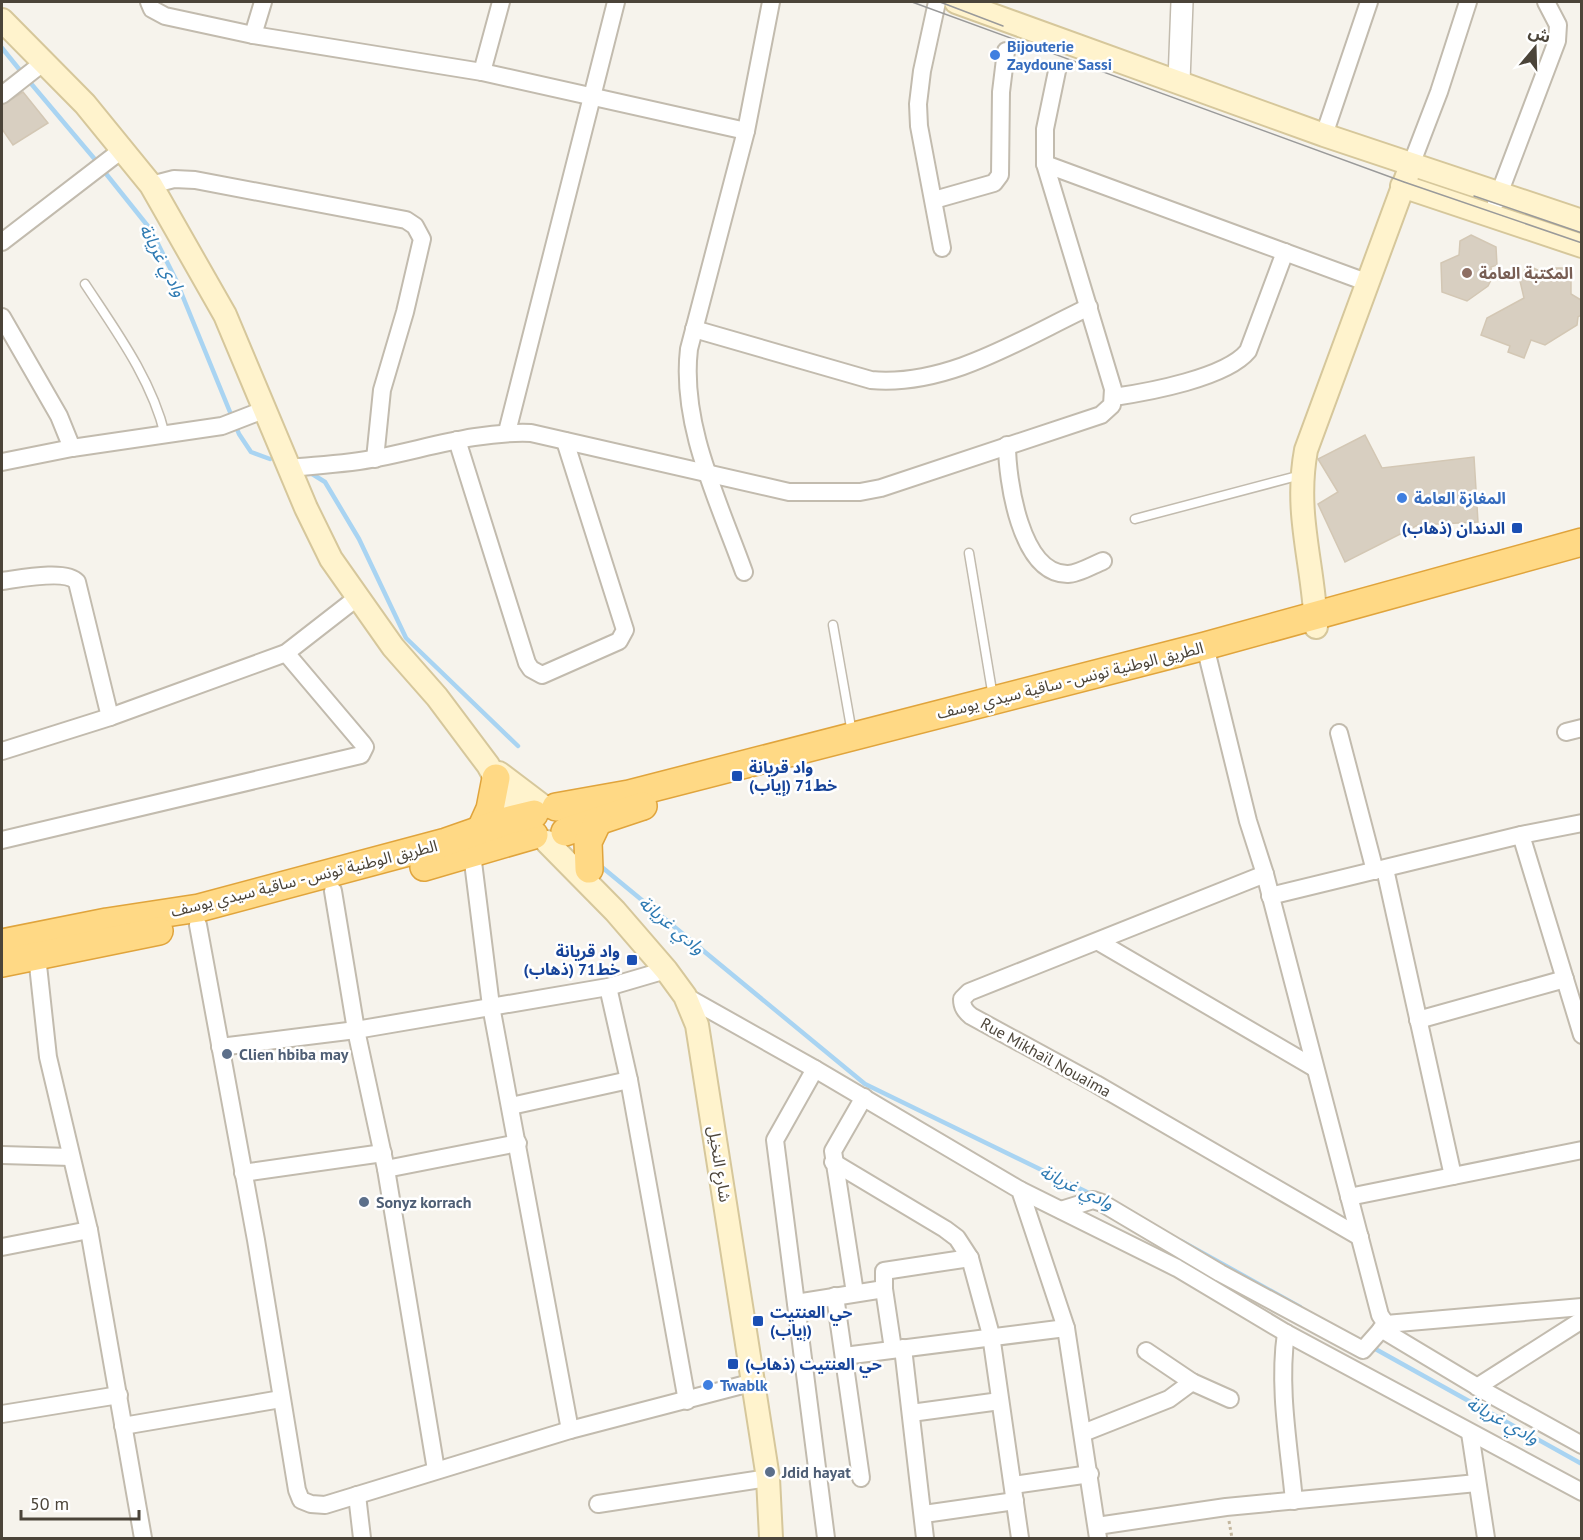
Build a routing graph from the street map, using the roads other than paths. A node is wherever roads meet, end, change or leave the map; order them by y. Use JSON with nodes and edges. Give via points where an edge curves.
{"nodes":[{"id":1,"x":149,"y":2,"type":"edge"},
{"id":2,"x":263,"y":2,"type":"edge"},
{"id":3,"x":501,"y":2,"type":"edge"},
{"id":4,"x":616,"y":2,"type":"edge"},
{"id":5,"x":771,"y":2,"type":"edge"},
{"id":6,"x":937,"y":2,"type":"edge"},
{"id":7,"x":956,"y":2,"type":"edge"},
{"id":8,"x":1182,"y":2,"type":"edge"},
{"id":9,"x":1369,"y":2,"type":"edge"},
{"id":10,"x":1468,"y":2,"type":"edge"},
{"id":11,"x":1546,"y":2,"type":"edge"},
{"id":12,"x":2,"y":20,"type":"edge"},
{"id":13,"x":253,"y":35,"type":"junction"},
{"id":14,"x":1006,"y":51,"type":"dead end"},
{"id":15,"x":39,"y":65,"type":"junction"},
{"id":16,"x":1057,"y":71,"type":"dead end"},
{"id":17,"x":482,"y":72,"type":"junction"},
{"id":18,"x":1179,"y":81,"type":"junction"},
{"id":19,"x":2,"y":95,"type":"edge"},
{"id":20,"x":591,"y":96,"type":"junction"},
{"id":21,"x":746,"y":131,"type":"junction"},
{"id":22,"x":1324,"y":135,"type":"junction"},
{"id":23,"x":123,"y":149,"type":"junction"},
{"id":24,"x":1046,"y":164,"type":"junction"},
{"id":25,"x":1411,"y":165,"type":"junction"},
{"id":26,"x":151,"y":185,"type":"junction"},
{"id":27,"x":1402,"y":186,"type":"junction"},
{"id":28,"x":1499,"y":194,"type":"junction"},
{"id":29,"x":934,"y":200,"type":"junction"},
{"id":30,"x":1491,"y":217,"type":"junction"},
{"id":31,"x":1581,"y":221,"type":"edge"},
{"id":32,"x":2,"y":242,"type":"edge"},
{"id":33,"x":1581,"y":246,"type":"edge"},
{"id":34,"x":942,"y":248,"type":"dead end"},
{"id":35,"x":1285,"y":252,"type":"junction"},
{"id":36,"x":1366,"y":282,"type":"junction"},
{"id":37,"x":85,"y":284,"type":"dead end"},
{"id":38,"x":1089,"y":307,"type":"junction"},
{"id":39,"x":2,"y":317,"type":"edge"},
{"id":40,"x":694,"y":329,"type":"junction"},
{"id":41,"x":1114,"y":397,"type":"junction"},
{"id":42,"x":255,"y":413,"type":"junction"},
{"id":43,"x":507,"y":432,"type":"junction"},
{"id":44,"x":165,"y":435,"type":"junction"},
{"id":45,"x":457,"y":440,"type":"junction"},
{"id":46,"x":565,"y":441,"type":"junction"},
{"id":47,"x":1007,"y":445,"type":"junction"},
{"id":48,"x":72,"y":448,"type":"junction"},
{"id":49,"x":375,"y":459,"type":"junction"},
{"id":50,"x":2,"y":462,"type":"edge"},
{"id":51,"x":289,"y":468,"type":"junction"},
{"id":52,"x":708,"y":473,"type":"junction"},
{"id":53,"x":1302,"y":475,"type":"junction"},
{"id":54,"x":1136,"y":519,"type":"dead end"},
{"id":55,"x":1581,"y":542,"type":"edge"},
{"id":56,"x":969,"y":553,"type":"dead end"},
{"id":57,"x":1581,"y":556,"type":"edge"},
{"id":58,"x":1103,"y":561,"type":"dead end"},
{"id":59,"x":744,"y":572,"type":"dead end"},
{"id":60,"x":2,"y":580,"type":"edge"},
{"id":61,"x":358,"y":597,"type":"junction"},
{"id":62,"x":1316,"y":622,"type":"junction"},
{"id":63,"x":832,"y":625,"type":"dead end"},
{"id":64,"x":1206,"y":652,"type":"junction"},
{"id":65,"x":286,"y":653,"type":"junction"},
{"id":66,"x":994,"y":700,"type":"junction"},
{"id":67,"x":110,"y":717,"type":"junction"},
{"id":68,"x":1339,"y":733,"type":"dead end"},
{"id":69,"x":853,"y":736,"type":"junction"},
{"id":70,"x":2,"y":751,"type":"edge"},
{"id":71,"x":492,"y":771,"type":"junction"},
{"id":72,"x":598,"y":821,"type":"junction"},
{"id":73,"x":541,"y":823,"type":"junction"},
{"id":74,"x":1581,"y":824,"type":"edge"},
{"id":75,"x":1521,"y":836,"type":"junction"},
{"id":76,"x":2,"y":840,"type":"edge"},
{"id":77,"x":476,"y":841,"type":"junction"},
{"id":78,"x":589,"y":869,"type":"junction"},
{"id":79,"x":1380,"y":870,"type":"junction"},
{"id":80,"x":1265,"y":874,"type":"junction"},
{"id":81,"x":333,"y":891,"type":"junction"},
{"id":82,"x":1270,"y":896,"type":"junction"},
{"id":83,"x":615,"y":911,"type":"junction"},
{"id":84,"x":198,"y":926,"type":"junction"},
{"id":85,"x":1099,"y":942,"type":"junction"},
{"id":86,"x":2,"y":944,"type":"edge"},
{"id":87,"x":37,"y":956,"type":"junction"},
{"id":88,"x":2,"y":963,"type":"edge"},
{"id":89,"x":666,"y":970,"type":"junction"},
{"id":90,"x":1565,"y":979,"type":"junction"},
{"id":91,"x":608,"y":987,"type":"junction"},
{"id":92,"x":685,"y":996,"type":"junction"},
{"id":93,"x":491,"y":1006,"type":"junction"},
{"id":94,"x":1418,"y":1020,"type":"junction"},
{"id":95,"x":356,"y":1030,"type":"junction"},
{"id":96,"x":1581,"y":1035,"type":"edge"},
{"id":97,"x":219,"y":1047,"type":"junction"},
{"id":98,"x":1313,"y":1066,"type":"junction"},
{"id":99,"x":815,"y":1069,"type":"junction"},
{"id":100,"x":629,"y":1080,"type":"junction"},
{"id":101,"x":864,"y":1097,"type":"junction"},
{"id":102,"x":511,"y":1106,"type":"junction"},
{"id":103,"x":518,"y":1143,"type":"junction"},
{"id":104,"x":1581,"y":1150,"type":"edge"},
{"id":105,"x":2,"y":1155,"type":"edge"},
{"id":106,"x":71,"y":1157,"type":"junction"},
{"id":107,"x":385,"y":1161,"type":"junction"},
{"id":108,"x":833,"y":1162,"type":"junction"},
{"id":109,"x":243,"y":1173,"type":"junction"},
{"id":110,"x":1453,"y":1176,"type":"junction"},
{"id":111,"x":1020,"y":1190,"type":"junction"},
{"id":112,"x":1349,"y":1197,"type":"junction"},
{"id":113,"x":1061,"y":1210,"type":"junction"},
{"id":114,"x":88,"y":1230,"type":"junction"},
{"id":115,"x":1360,"y":1237,"type":"junction"},
{"id":116,"x":2,"y":1247,"type":"edge"},
{"id":117,"x":970,"y":1258,"type":"junction"},
{"id":118,"x":884,"y":1289,"type":"junction"},
{"id":119,"x":855,"y":1293,"type":"junction"},
{"id":120,"x":835,"y":1296,"type":"junction"},
{"id":121,"x":796,"y":1303,"type":"junction"},
{"id":122,"x":1581,"y":1306,"type":"edge"},
{"id":123,"x":1581,"y":1320,"type":"edge"},
{"id":124,"x":1384,"y":1327,"type":"junction"},
{"id":125,"x":1066,"y":1328,"type":"junction"},
{"id":126,"x":1286,"y":1333,"type":"junction"},
{"id":127,"x":991,"y":1335,"type":"junction"},
{"id":128,"x":898,"y":1348,"type":"junction"},
{"id":129,"x":1363,"y":1350,"type":"junction"},
{"id":130,"x":1146,"y":1351,"type":"dead end"},
{"id":131,"x":844,"y":1356,"type":"junction"},
{"id":132,"x":1352,"y":1368,"type":"junction"},
{"id":133,"x":754,"y":1382,"type":"junction"},
{"id":134,"x":1192,"y":1382,"type":"junction"},
{"id":135,"x":1478,"y":1387,"type":"junction"},
{"id":136,"x":119,"y":1395,"type":"junction"},
{"id":137,"x":281,"y":1399,"type":"junction"},
{"id":138,"x":1230,"y":1400,"type":"dead end"},
{"id":139,"x":687,"y":1401,"type":"junction"},
{"id":140,"x":1000,"y":1401,"type":"junction"},
{"id":141,"x":911,"y":1413,"type":"junction"},
{"id":142,"x":2,"y":1414,"type":"edge"},
{"id":143,"x":123,"y":1425,"type":"junction"},
{"id":144,"x":570,"y":1430,"type":"junction"},
{"id":145,"x":1083,"y":1433,"type":"junction"},
{"id":146,"x":1470,"y":1433,"type":"junction"},
{"id":147,"x":1581,"y":1445,"type":"edge"},
{"id":148,"x":436,"y":1470,"type":"junction"},
{"id":149,"x":1090,"y":1474,"type":"junction"},
{"id":150,"x":768,"y":1478,"type":"junction"},
{"id":151,"x":861,"y":1478,"type":"dead end"},
{"id":152,"x":1476,"y":1483,"type":"junction"},
{"id":153,"x":1581,"y":1492,"type":"edge"},
{"id":154,"x":1014,"y":1493,"type":"junction"},
{"id":155,"x":357,"y":1495,"type":"junction"},
{"id":156,"x":1294,"y":1502,"type":"junction"},
{"id":157,"x":598,"y":1504,"type":"dead end"},
{"id":158,"x":924,"y":1514,"type":"junction"},
{"id":159,"x":1098,"y":1533,"type":"edge"},
{"id":160,"x":828,"y":1538,"type":"edge"},
{"id":161,"x":143,"y":1539,"type":"edge"},
{"id":162,"x":362,"y":1539,"type":"edge"},
{"id":163,"x":771,"y":1539,"type":"edge"},
{"id":164,"x":925,"y":1539,"type":"edge"},
{"id":165,"x":1020,"y":1539,"type":"edge"},
{"id":166,"x":1486,"y":1539,"type":"edge"}],
"edges":[{"from":1,"to":13,"type":"street","via":[[165,16]]},
{"from":2,"to":13,"type":"street"},
{"from":3,"to":17,"type":"street"},
{"from":4,"to":20,"type":"street"},
{"from":5,"to":21,"type":"street"},
{"from":6,"to":29,"type":"street","via":[[918,104]]},
{"from":7,"to":18,"type":"main road"},
{"from":8,"to":18,"type":"street"},
{"from":9,"to":22,"type":"street"},
{"from":10,"to":25,"type":"street"},
{"from":11,"to":28,"type":"street","via":[[1558,25],[1557,41]]},
{"from":12,"to":15,"type":"main road"},
{"from":13,"to":17,"type":"street"},
{"from":14,"to":29,"type":"street","via":[[1001,92],[1000,175],[994,183]]},
{"from":15,"to":19,"type":"street"},
{"from":15,"to":23,"type":"main road","via":[[85,104]]},
{"from":16,"to":24,"type":"street","via":[[1045,129]]},
{"from":17,"to":20,"type":"street"},
{"from":18,"to":22,"type":"main road"},
{"from":20,"to":21,"type":"street"},
{"from":20,"to":43,"type":"street"},
{"from":21,"to":40,"type":"street"},
{"from":22,"to":25,"type":"main road"},
{"from":23,"to":26,"type":"main road"},
{"from":23,"to":32,"type":"street"},
{"from":24,"to":35,"type":"street"},
{"from":24,"to":38,"type":"street"},
{"from":25,"to":27,"type":"main road"},
{"from":25,"to":28,"type":"main road"},
{"from":26,"to":42,"type":"main road","via":[[225,315]]},
{"from":26,"to":49,"type":"street","via":[[174,179],[195,180],[406,220],[415,226],[422,239],[382,390]]},
{"from":27,"to":30,"type":"main road"},
{"from":27,"to":36,"type":"main road"},
{"from":28,"to":30,"type":"street"},
{"from":28,"to":31,"type":"main road"},
{"from":29,"to":34,"type":"street"},
{"from":30,"to":33,"type":"main road"},
{"from":35,"to":36,"type":"street"},
{"from":35,"to":41,"type":"street","via":[[1248,351],[1241,359],[1229,368]]},
{"from":36,"to":53,"type":"main road","via":[[1318,411]]},
{"from":37,"to":44,"type":"lane","via":[[158,406]]},
{"from":38,"to":40,"type":"street","via":[[963,366],[888,382]]},
{"from":38,"to":41,"type":"street"},
{"from":39,"to":48,"type":"street","via":[[59,416]]},
{"from":40,"to":52,"type":"street","via":[[686,373],[688,402]]},
{"from":41,"to":47,"type":"street","via":[[1101,415]]},
{"from":42,"to":44,"type":"street","via":[[222,426]]},
{"from":42,"to":51,"type":"main road"},
{"from":43,"to":45,"type":"street"},
{"from":43,"to":46,"type":"street","via":[[548,435]]},
{"from":44,"to":48,"type":"street"},
{"from":45,"to":46,"type":"street","via":[[527,663],[542,675],[619,641],[625,630]]},
{"from":45,"to":49,"type":"street"},
{"from":46,"to":52,"type":"street"},
{"from":47,"to":52,"type":"street","via":[[860,492],[789,492]]},
{"from":47,"to":58,"type":"street","via":[[1013,508],[1040,561],[1067,574]]},
{"from":48,"to":50,"type":"street"},
{"from":49,"to":51,"type":"street"},
{"from":51,"to":61,"type":"main road","via":[[331,559]]},
{"from":52,"to":59,"type":"street"},
{"from":53,"to":54,"type":"lane"},
{"from":53,"to":62,"type":"main road","via":[[1303,532]]},
{"from":55,"to":62,"type":"highway","name":"الطريق الوطنية تونس - ساقية سيدي يوسف"},
{"from":56,"to":66,"type":"lane"},
{"from":57,"to":62,"type":"highway","name":"الطريق الوطنية تونس - ساقية سيدي يوسف"},
{"from":60,"to":67,"type":"street","via":[[62,575],[74,578]]},
{"from":61,"to":65,"type":"street"},
{"from":61,"to":71,"type":"main road"},
{"from":62,"to":64,"type":"highway","name":"الطريق الوطنية تونس - ساقية سيدي يوسف"},
{"from":63,"to":69,"type":"lane"},
{"from":64,"to":66,"type":"highway","name":"الطريق الوطنية تونس - ساقية سيدي يوسف"},
{"from":64,"to":72,"type":"highway","name":"الطريق الوطنية تونس - ساقية سيدي يوسف"},
{"from":64,"to":80,"type":"street"},
{"from":65,"to":67,"type":"street"},
{"from":65,"to":76,"type":"street","via":[[363,744],[361,754]]},
{"from":66,"to":69,"type":"highway","name":"الطريق الوطنية تونس - ساقية سيدي يوسف"},
{"from":67,"to":70,"type":"street"},
{"from":68,"to":79,"type":"street"},
{"from":69,"to":73,"type":"highway","name":"الطريق الوطنية تونس - ساقية سيدي يوسف","via":[[629,794]]},
{"from":71,"to":73,"type":"main road"},
{"from":71,"to":77,"type":"highway","via":[[490,809]]},
{"from":72,"to":73,"type":"highway","name":"الطريق الوطنية تونس - ساقية سيدي يوسف"},
{"from":72,"to":78,"type":"highway","via":[[588,842]]},
{"from":73,"to":77,"type":"highway","name":"الطريق الوطنية تونس - ساقية سيدي يوسف"},
{"from":73,"to":78,"type":"main road"},
{"from":73,"to":83,"type":"main road","name":"شارع النخيل"},
{"from":74,"to":75,"type":"street"},
{"from":75,"to":79,"type":"street"},
{"from":75,"to":90,"type":"street"},
{"from":77,"to":81,"type":"highway","name":"الطريق الوطنية تونس - ساقية سيدي يوسف"},
{"from":77,"to":86,"type":"highway","name":"الطريق الوطنية تونس - ساقية سيدي يوسف","via":[[446,842],[199,908]]},
{"from":77,"to":93,"type":"street"},
{"from":78,"to":83,"type":"main road"},
{"from":79,"to":82,"type":"street"},
{"from":79,"to":94,"type":"street"},
{"from":80,"to":82,"type":"street"},
{"from":80,"to":85,"type":"street","name":"Rue Mikhaïl Nouaima"},
{"from":81,"to":84,"type":"highway","name":"الطريق الوطنية تونس - ساقية سيدي يوسف"},
{"from":81,"to":95,"type":"street"},
{"from":82,"to":98,"type":"street"},
{"from":83,"to":89,"type":"main road","name":"شارع النخيل"},
{"from":84,"to":87,"type":"highway","name":"الطريق الوطنية تونس - ساقية سيدي يوسف"},
{"from":84,"to":97,"type":"street"},
{"from":85,"to":98,"type":"street"},
{"from":85,"to":115,"type":"street","name":"Rue Mikhaïl Nouaima","via":[[969,992],[962,999],[964,1010]]},
{"from":87,"to":88,"type":"highway","name":"الطريق الوطنية تونس - ساقية سيدي يوسف"},
{"from":87,"to":106,"type":"street","via":[[48,1057]]},
{"from":89,"to":91,"type":"street"},
{"from":89,"to":92,"type":"main road","name":"شارع النخيل"},
{"from":90,"to":94,"type":"street"},
{"from":90,"to":96,"type":"street"},
{"from":91,"to":93,"type":"street"},
{"from":91,"to":100,"type":"street"},
{"from":92,"to":99,"type":"street"},
{"from":92,"to":133,"type":"main road","name":"شارع النخيل","via":[[702,1048]]},
{"from":93,"to":95,"type":"street"},
{"from":93,"to":102,"type":"street"},
{"from":94,"to":110,"type":"street"},
{"from":95,"to":97,"type":"street"},
{"from":95,"to":107,"type":"street"},
{"from":97,"to":109,"type":"street"},
{"from":98,"to":112,"type":"street"},
{"from":99,"to":101,"type":"street"},
{"from":99,"to":121,"type":"street","via":[[775,1140]]},
{"from":100,"to":102,"type":"street"},
{"from":100,"to":139,"type":"street"},
{"from":101,"to":108,"type":"street","via":[[835,1143]]},
{"from":101,"to":111,"type":"street"},
{"from":102,"to":103,"type":"street"},
{"from":103,"to":107,"type":"street"},
{"from":103,"to":144,"type":"street"},
{"from":104,"to":110,"type":"street"},
{"from":105,"to":106,"type":"street"},
{"from":106,"to":114,"type":"street"},
{"from":107,"to":109,"type":"street"},
{"from":107,"to":148,"type":"street"},
{"from":108,"to":117,"type":"street","via":[[945,1229],[957,1238]]},
{"from":108,"to":119,"type":"street"},
{"from":109,"to":137,"type":"street"},
{"from":110,"to":112,"type":"street"},
{"from":111,"to":113,"type":"street"},
{"from":111,"to":125,"type":"street"},
{"from":112,"to":115,"type":"street"},
{"from":113,"to":126,"type":"street","via":[[1177,1268]]},
{"from":113,"to":129,"type":"street","via":[[1093,1200],[1102,1203],[1220,1273]]},
{"from":114,"to":116,"type":"street"},
{"from":114,"to":136,"type":"street"},
{"from":115,"to":124,"type":"street"},
{"from":117,"to":118,"type":"street","via":[[888,1269],[882,1276]]},
{"from":117,"to":127,"type":"street"},
{"from":118,"to":119,"type":"street"},
{"from":118,"to":128,"type":"street"},
{"from":119,"to":120,"type":"street"},
{"from":120,"to":121,"type":"street"},
{"from":120,"to":131,"type":"street"},
{"from":121,"to":160,"type":"street"},
{"from":122,"to":124,"type":"street"},
{"from":123,"to":135,"type":"street"},
{"from":124,"to":129,"type":"street"},
{"from":124,"to":135,"type":"street"},
{"from":125,"to":127,"type":"street"},
{"from":125,"to":145,"type":"street"},
{"from":126,"to":132,"type":"street"},
{"from":126,"to":156,"type":"street","via":[[1285,1414]]},
{"from":127,"to":128,"type":"street"},
{"from":127,"to":140,"type":"street"},
{"from":128,"to":131,"type":"street"},
{"from":128,"to":141,"type":"street"},
{"from":129,"to":132,"type":"street"},
{"from":130,"to":134,"type":"street"},
{"from":131,"to":151,"type":"street"},
{"from":132,"to":146,"type":"street"},
{"from":133,"to":139,"type":"street"},
{"from":133,"to":150,"type":"main road","name":"شارع النخيل"},
{"from":134,"to":138,"type":"street"},
{"from":134,"to":145,"type":"street","via":[[1169,1399]]},
{"from":135,"to":147,"type":"street"},
{"from":136,"to":142,"type":"street"},
{"from":136,"to":143,"type":"street"},
{"from":137,"to":143,"type":"street"},
{"from":137,"to":155,"type":"street","via":[[301,1500],[325,1505]]},
{"from":139,"to":144,"type":"street"},
{"from":140,"to":141,"type":"street"},
{"from":140,"to":154,"type":"street"},
{"from":141,"to":158,"type":"street"},
{"from":143,"to":161,"type":"street"},
{"from":144,"to":148,"type":"street"},
{"from":145,"to":149,"type":"street"},
{"from":146,"to":152,"type":"street"},
{"from":146,"to":153,"type":"street"},
{"from":148,"to":155,"type":"street"},
{"from":149,"to":154,"type":"street"},
{"from":149,"to":159,"type":"street"},
{"from":150,"to":157,"type":"street"},
{"from":150,"to":163,"type":"main road","name":"شارع النخيل"},
{"from":152,"to":156,"type":"street"},
{"from":152,"to":166,"type":"street"},
{"from":154,"to":158,"type":"street"},
{"from":154,"to":165,"type":"street"},
{"from":155,"to":162,"type":"street"},
{"from":156,"to":159,"type":"street","via":[[1226,1507]]},
{"from":158,"to":164,"type":"street"}]}
